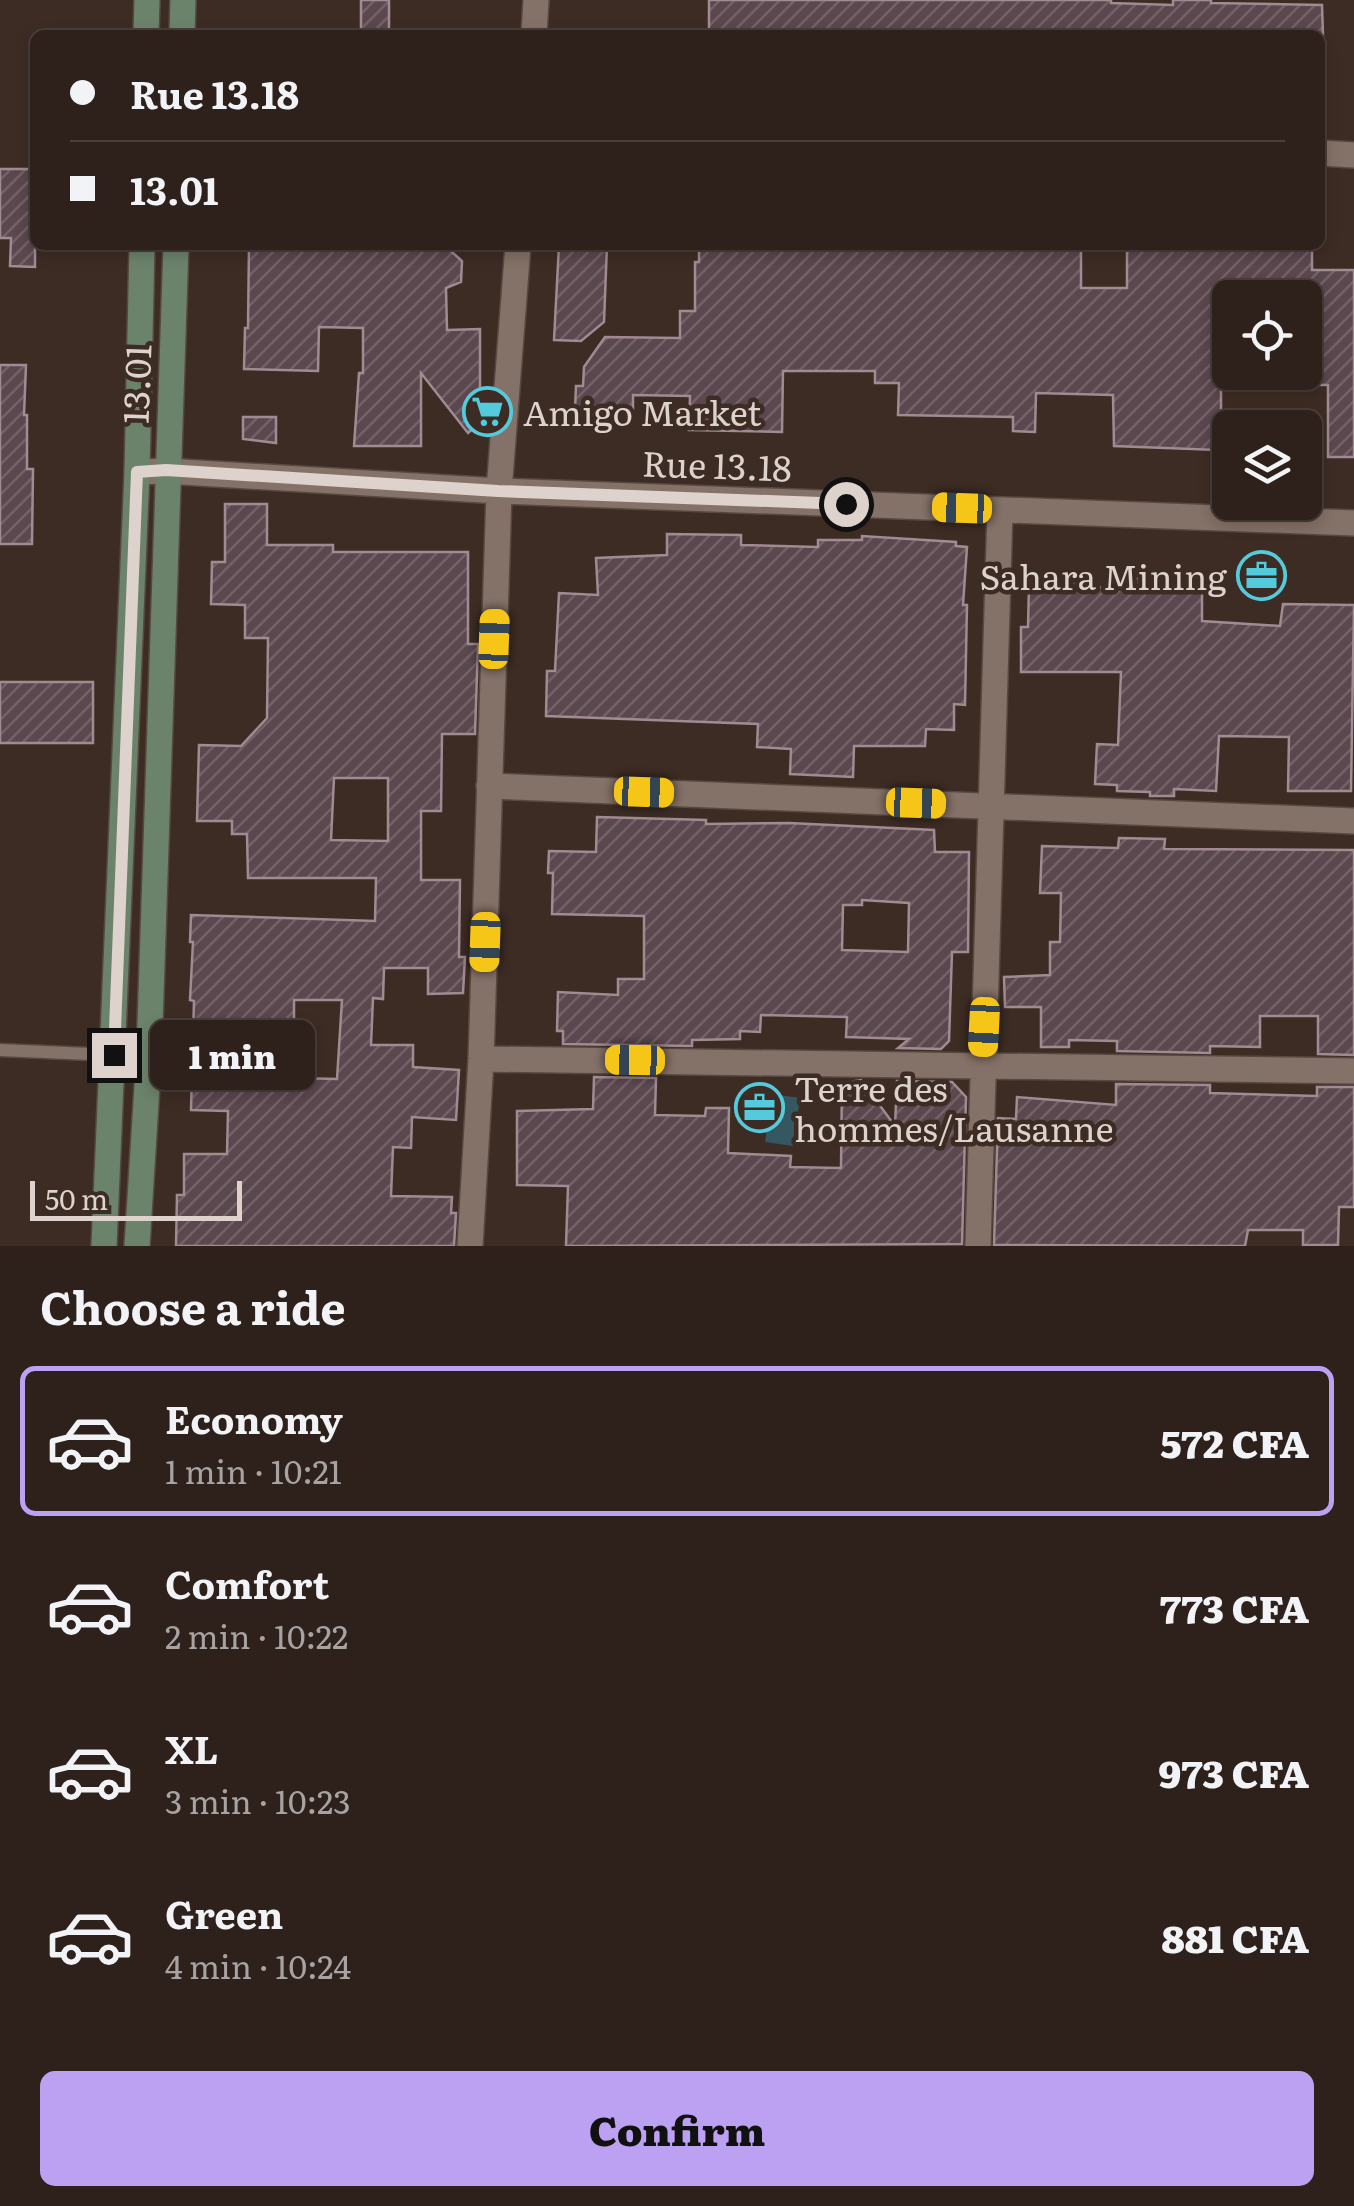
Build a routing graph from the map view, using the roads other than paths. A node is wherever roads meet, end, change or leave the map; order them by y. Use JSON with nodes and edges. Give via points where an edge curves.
{"nodes":[{"id":1,"x":147,"y":0,"type":"edge"},
{"id":2,"x":182,"y":0,"type":"edge"},
{"id":3,"x":536,"y":0,"type":"edge"},
{"id":4,"x":146,"y":30,"type":"edge"},
{"id":5,"x":182,"y":30,"type":"edge"},
{"id":6,"x":534,"y":30,"type":"edge"},
{"id":7,"x":1325,"y":153,"type":"edge"},
{"id":8,"x":1354,"y":155,"type":"edge"},
{"id":9,"x":142,"y":250,"type":"edge"},
{"id":10,"x":176,"y":250,"type":"edge"},
{"id":11,"x":518,"y":250,"type":"edge"},
{"id":12,"x":166,"y":470,"type":"junction"},
{"id":13,"x":137,"y":472,"type":"junction"},
{"id":14,"x":498,"y":491,"type":"junction"},
{"id":15,"x":1000,"y":510,"type":"junction"},
{"id":16,"x":1354,"y":522,"type":"edge"},
{"id":17,"x":490,"y":786,"type":"junction"},
{"id":18,"x":994,"y":806,"type":"junction"},
{"id":19,"x":1354,"y":821,"type":"edge"},
{"id":20,"x":0,"y":1050,"type":"edge"},
{"id":21,"x":114,"y":1055,"type":"junction"},
{"id":22,"x":481,"y":1058,"type":"junction"},
{"id":23,"x":982,"y":1064,"type":"junction"},
{"id":24,"x":1354,"y":1071,"type":"edge"},
{"id":25,"x":104,"y":1246,"type":"edge"},
{"id":26,"x":137,"y":1246,"type":"edge"},
{"id":27,"x":470,"y":1246,"type":"edge"},
{"id":28,"x":978,"y":1246,"type":"edge"}],
"edges":[{"from":1,"to":4,"type":"street"},
{"from":2,"to":5,"type":"street"},
{"from":3,"to":6,"type":"street"},
{"from":7,"to":8,"type":"street"},
{"from":9,"to":13,"type":"street","name":"13.01"},
{"from":10,"to":12,"type":"street","name":"13.01"},
{"from":11,"to":14,"type":"street"},
{"from":12,"to":13,"type":"street","name":"Rue 13.18"},
{"from":12,"to":14,"type":"street","name":"Rue 13.18"},
{"from":12,"to":26,"type":"street","name":"13.01","via":[[160,766]]},
{"from":13,"to":21,"type":"street","name":"13.01"},
{"from":14,"to":15,"type":"street","name":"Rue 13.18"},
{"from":14,"to":17,"type":"street"},
{"from":15,"to":16,"type":"street","name":"Rue 13.18"},
{"from":15,"to":18,"type":"street"},
{"from":17,"to":18,"type":"street"},
{"from":17,"to":22,"type":"street"},
{"from":18,"to":19,"type":"street"},
{"from":18,"to":23,"type":"street"},
{"from":20,"to":21,"type":"lane"},
{"from":21,"to":25,"type":"street","name":"13.01"},
{"from":22,"to":23,"type":"street"},
{"from":22,"to":27,"type":"street"},
{"from":23,"to":24,"type":"street"},
{"from":23,"to":28,"type":"street"}]}
